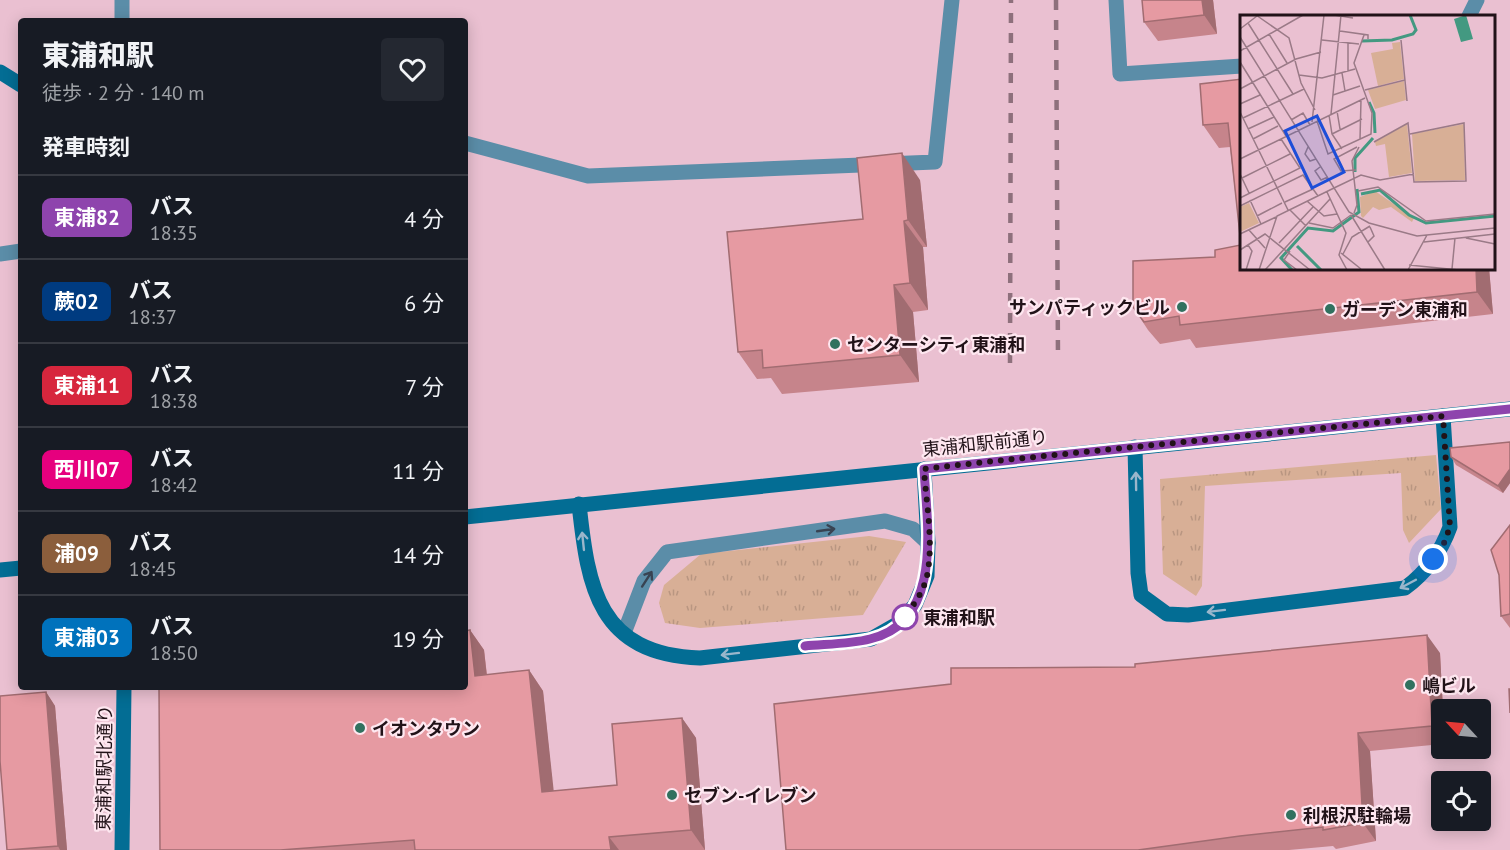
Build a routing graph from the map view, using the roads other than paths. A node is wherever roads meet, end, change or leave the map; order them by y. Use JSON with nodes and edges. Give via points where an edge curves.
{"nodes":[{"id":1,"x":122,"y":0,"type":"edge"},
{"id":2,"x":952,"y":0,"type":"edge"},
{"id":3,"x":1116,"y":0,"type":"edge"},
{"id":4,"x":1477,"y":0,"type":"edge"},
{"id":5,"x":1470,"y":15,"type":"edge"},
{"id":6,"x":122,"y":18,"type":"edge"},
{"id":7,"x":1240,"y":66,"type":"edge"},
{"id":8,"x":0,"y":72,"type":"edge"},
{"id":9,"x":18,"y":83,"type":"edge"},
{"id":10,"x":468,"y":144,"type":"edge"},
{"id":11,"x":18,"y":251,"type":"edge"},
{"id":12,"x":0,"y":254,"type":"edge"},
{"id":13,"x":1510,"y":409,"type":"edge"},
{"id":14,"x":1443,"y":416,"type":"junction"},
{"id":15,"x":1136,"y":447,"type":"junction"},
{"id":16,"x":924,"y":469,"type":"junction"},
{"id":17,"x":579,"y":504,"type":"junction"},
{"id":18,"x":468,"y":517,"type":"edge"},
{"id":19,"x":928,"y":543,"type":"junction"},
{"id":20,"x":18,"y":568,"type":"edge"},
{"id":21,"x":0,"y":570,"type":"edge"},
{"id":22,"x":624,"y":633,"type":"junction"},
{"id":23,"x":124,"y":690,"type":"edge"},
{"id":24,"x":122,"y":850,"type":"edge"}],
"edges":[{"from":1,"to":6,"type":"street"},
{"from":2,"to":10,"type":"street","via":[[935,162],[588,176]]},
{"from":3,"to":7,"type":"street","via":[[1120,74]]},
{"from":4,"to":5,"type":"street"},
{"from":8,"to":9,"type":"street"},
{"from":11,"to":12,"type":"street"},
{"from":13,"to":14,"type":"street","name":"東浦和駅前通り"},
{"from":14,"to":15,"type":"street","name":"東浦和駅前通り"},
{"from":14,"to":15,"type":"street","one_way":true,"via":[[1450,527],[1422,575],[1405,588],[1188,615],[1167,614],[1141,595]]},
{"from":15,"to":16,"type":"street","name":"東浦和駅前通り"},
{"from":16,"to":17,"type":"street","name":"東浦和駅前通り"},
{"from":16,"to":19,"type":"street"},
{"from":17,"to":18,"type":"street","name":"東浦和駅前通り"},
{"from":22,"to":17,"type":"street","one_way":true,"via":[[606,616],[594,591],[586,564]]},
{"from":22,"to":19,"type":"street","one_way":true,"via":[[644,581],[667,552],[885,521],[913,529]]},
{"from":19,"to":22,"type":"street","one_way":true,"via":[[927,576],[915,605],[899,623],[871,639],[700,658],[644,647]]},
{"from":20,"to":21,"type":"street"},
{"from":23,"to":24,"type":"street","name":"東浦和駅北通り"}]}
